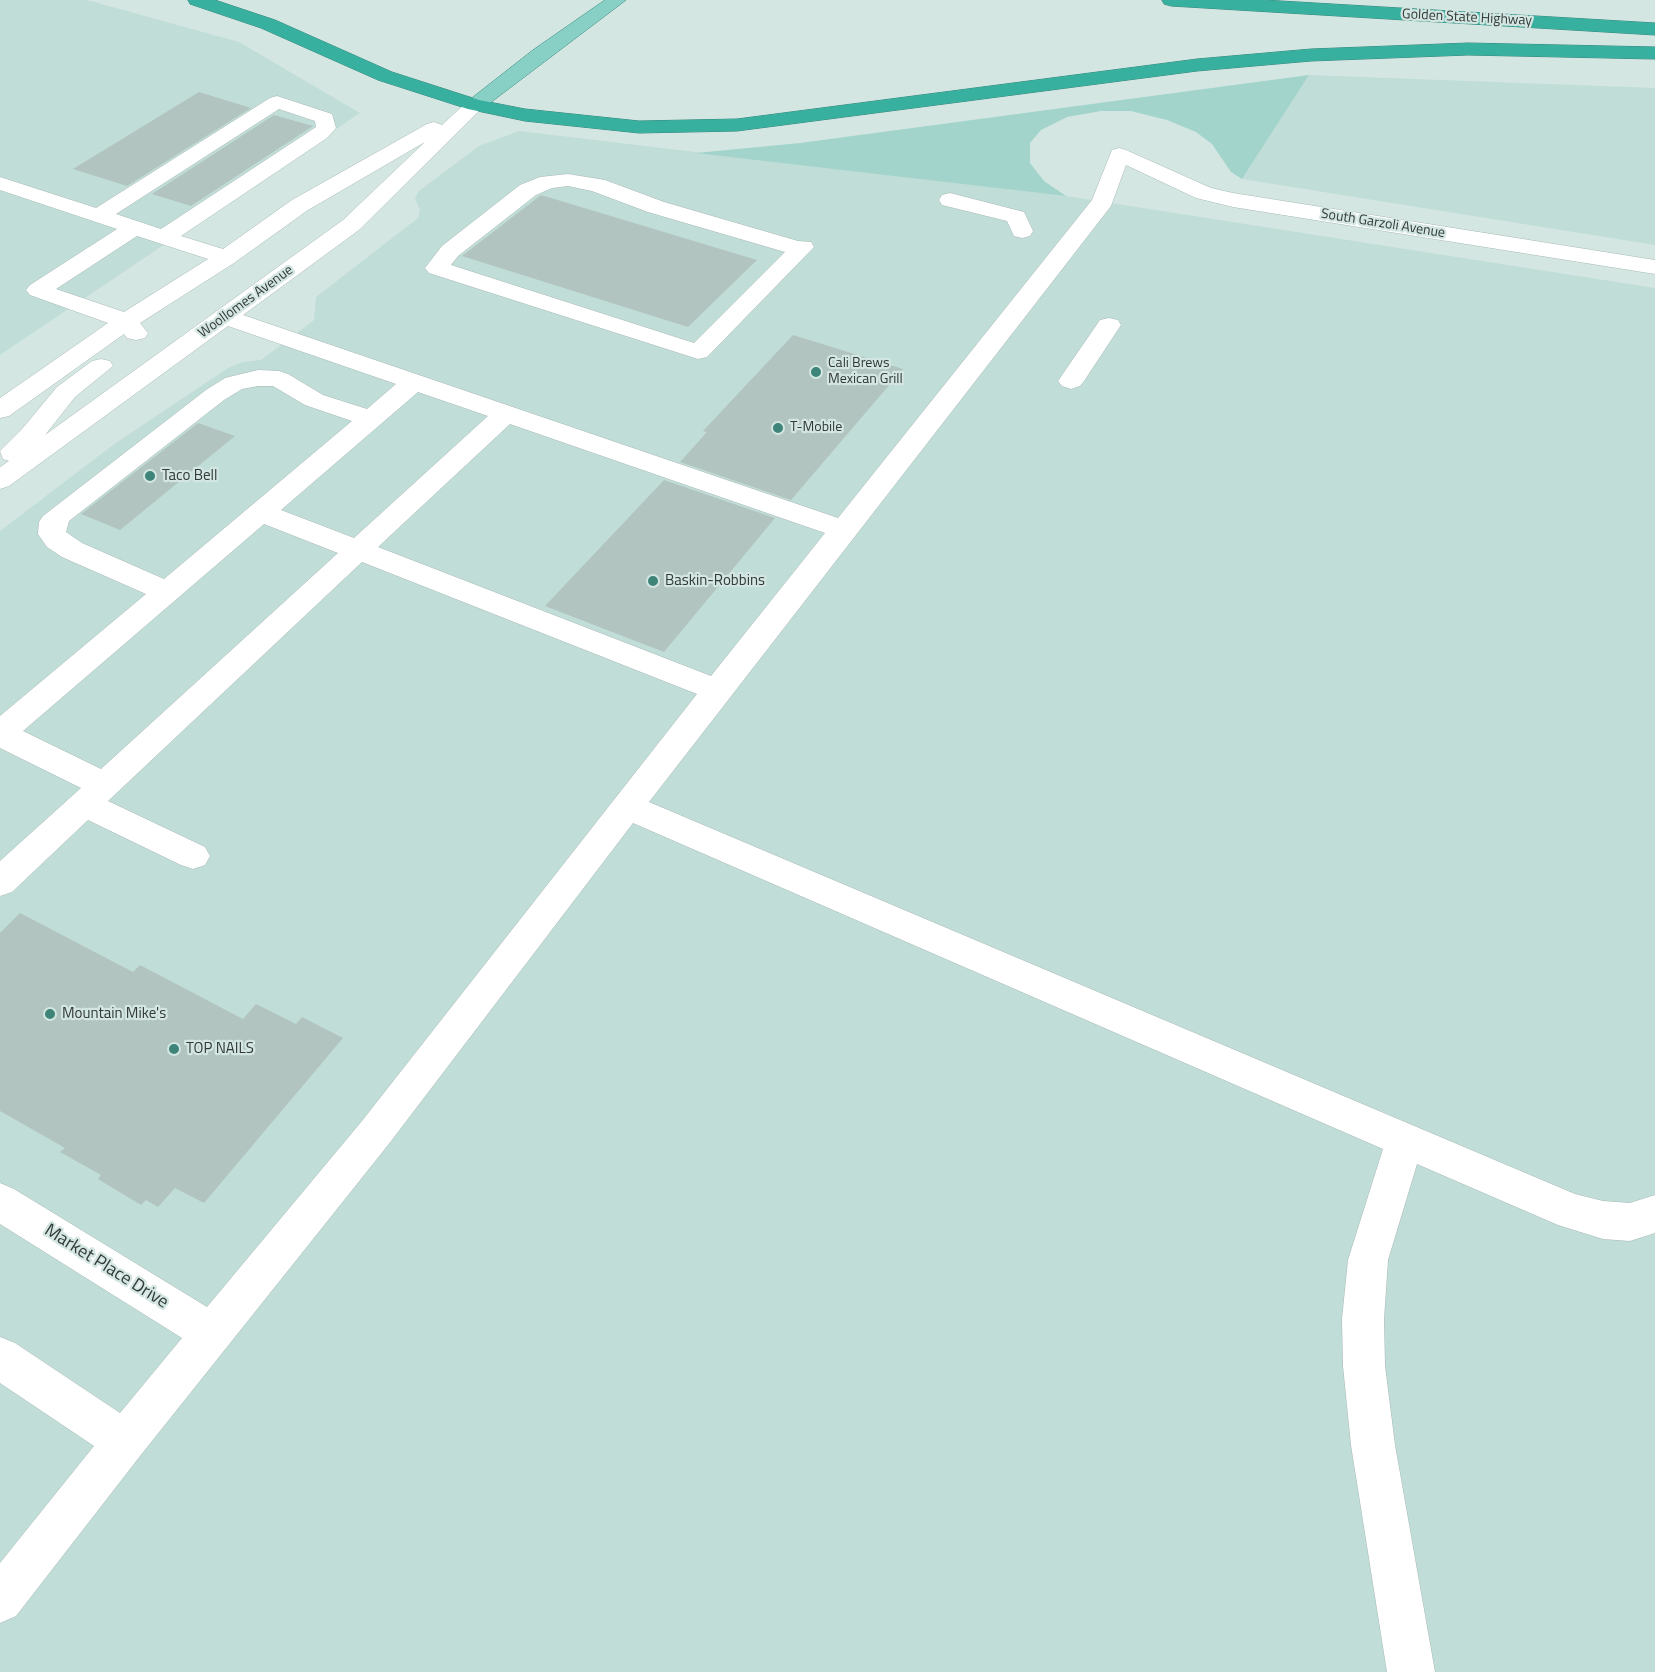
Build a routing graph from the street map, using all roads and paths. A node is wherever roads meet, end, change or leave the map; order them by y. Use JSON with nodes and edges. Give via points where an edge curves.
{"nodes":[{"id":1,"x":197,"y":0,"type":"edge"},
{"id":2,"x":617,"y":0,"type":"edge"},
{"id":3,"x":1171,"y":0,"type":"edge"},
{"id":4,"x":1655,"y":29,"type":"edge"},
{"id":5,"x":1655,"y":53,"type":"edge"},
{"id":6,"x":475,"y":105,"type":"junction"},
{"id":7,"x":0,"y":183,"type":"edge"},
{"id":8,"x":950,"y":200,"type":"dead end"},
{"id":9,"x":100,"y":215,"type":"junction"},
{"id":10,"x":136,"y":227,"type":"junction"},
{"id":11,"x":1022,"y":231,"type":"dead end"},
{"id":12,"x":165,"y":237,"type":"junction"},
{"id":13,"x":802,"y":248,"type":"joint"},
{"id":14,"x":226,"y":258,"type":"junction"},
{"id":15,"x":1655,"y":267,"type":"edge"},
{"id":16,"x":226,"y":317,"type":"junction"},
{"id":17,"x":126,"y":321,"type":"junction"},
{"id":18,"x":1109,"y":325,"type":"dead end"},
{"id":19,"x":1071,"y":381,"type":"dead end"},
{"id":20,"x":413,"y":383,"type":"junction"},
{"id":21,"x":0,"y":410,"type":"edge"},
{"id":22,"x":504,"y":415,"type":"junction"},
{"id":23,"x":371,"y":419,"type":"junction"},
{"id":24,"x":0,"y":465,"type":"edge"},
{"id":25,"x":0,"y":480,"type":"edge"},
{"id":26,"x":261,"y":513,"type":"junction"},
{"id":27,"x":844,"y":530,"type":"junction"},
{"id":28,"x":358,"y":549,"type":"junction"},
{"id":29,"x":166,"y":591,"type":"junction"},
{"id":30,"x":717,"y":690,"type":"junction"},
{"id":31,"x":0,"y":733,"type":"edge"},
{"id":32,"x":94,"y":794,"type":"junction"},
{"id":33,"x":628,"y":807,"type":"junction"},
{"id":34,"x":193,"y":856,"type":"dead end"},
{"id":35,"x":0,"y":882,"type":"edge"},
{"id":36,"x":1405,"y":1140,"type":"junction"},
{"id":37,"x":0,"y":1202,"type":"edge"},
{"id":38,"x":1655,"y":1214,"type":"edge"},
{"id":39,"x":211,"y":1333,"type":"junction"},
{"id":40,"x":0,"y":1358,"type":"edge"},
{"id":41,"x":125,"y":1441,"type":"junction"},
{"id":42,"x":0,"y":1600,"type":"edge"},
{"id":43,"x":1411,"y":1672,"type":"edge"}],
"edges":[{"from":1,"to":6,"type":"highway","via":[[268,24],[385,76]]},
{"from":2,"to":6,"type":"main road","name":"Woollomes Avenue"},
{"from":3,"to":4,"type":"highway","name":"Golden State Highway"},
{"from":5,"to":6,"type":"highway","via":[[1468,49],[1311,55],[1197,64],[689,127],[574,122]]},
{"from":6,"to":14,"type":"street","name":"Woollomes Avenue","via":[[300,205]]},
{"from":6,"to":16,"type":"street","name":"Woollomes Avenue","via":[[351,225]]},
{"from":7,"to":9,"type":"street"},
{"from":8,"to":11,"type":"street","via":[[1016,216]]},
{"from":9,"to":10,"type":"street"},
{"from":9,"to":12,"type":"street","via":[[277,102],[325,118],[326,128],[320,134]]},
{"from":10,"to":12,"type":"street"},
{"from":10,"to":17,"type":"street","via":[[38,290]]},
{"from":12,"to":14,"type":"street"},
{"from":13,"to":13,"type":"street","via":[[698,352],[437,267],[450,251],[528,190],[568,180],[597,185],[664,209]]},
{"from":14,"to":17,"type":"street","name":"Woollomes Avenue"},
{"from":15,"to":27,"type":"street","name":"South Garzoli Avenue","via":[[1233,200],[1204,193],[1119,154],[1103,201]]},
{"from":16,"to":20,"type":"street"},
{"from":16,"to":25,"type":"street","name":"Woollomes Avenue"},
{"from":17,"to":21,"type":"street","name":"Woollomes Avenue"},
{"from":17,"to":24,"type":"street","via":[[136,333],[120,351],[66,392]]},
{"from":18,"to":19,"type":"street"},
{"from":20,"to":22,"type":"street"},
{"from":20,"to":23,"type":"street"},
{"from":22,"to":27,"type":"street"},
{"from":22,"to":28,"type":"street"},
{"from":23,"to":26,"type":"street"},
{"from":23,"to":29,"type":"street","via":[[314,400],[279,379],[234,383],[59,515],[51,528],[57,540]]},
{"from":26,"to":28,"type":"street"},
{"from":26,"to":29,"type":"street"},
{"from":27,"to":30,"type":"street"},
{"from":28,"to":30,"type":"street"},
{"from":28,"to":32,"type":"street"},
{"from":29,"to":31,"type":"street"},
{"from":30,"to":33,"type":"street"},
{"from":31,"to":32,"type":"street"},
{"from":32,"to":34,"type":"street"},
{"from":32,"to":35,"type":"street"},
{"from":33,"to":36,"type":"street"},
{"from":33,"to":39,"type":"street","via":[[375,1132]]},
{"from":36,"to":38,"type":"street","via":[[1572,1212],[1630,1222]]},
{"from":36,"to":43,"type":"street","via":[[1368,1260],[1363,1319],[1373,1444]]},
{"from":37,"to":39,"type":"street","name":"Market Place Drive"},
{"from":39,"to":41,"type":"street"},
{"from":40,"to":41,"type":"street"},
{"from":41,"to":42,"type":"street"}]}
